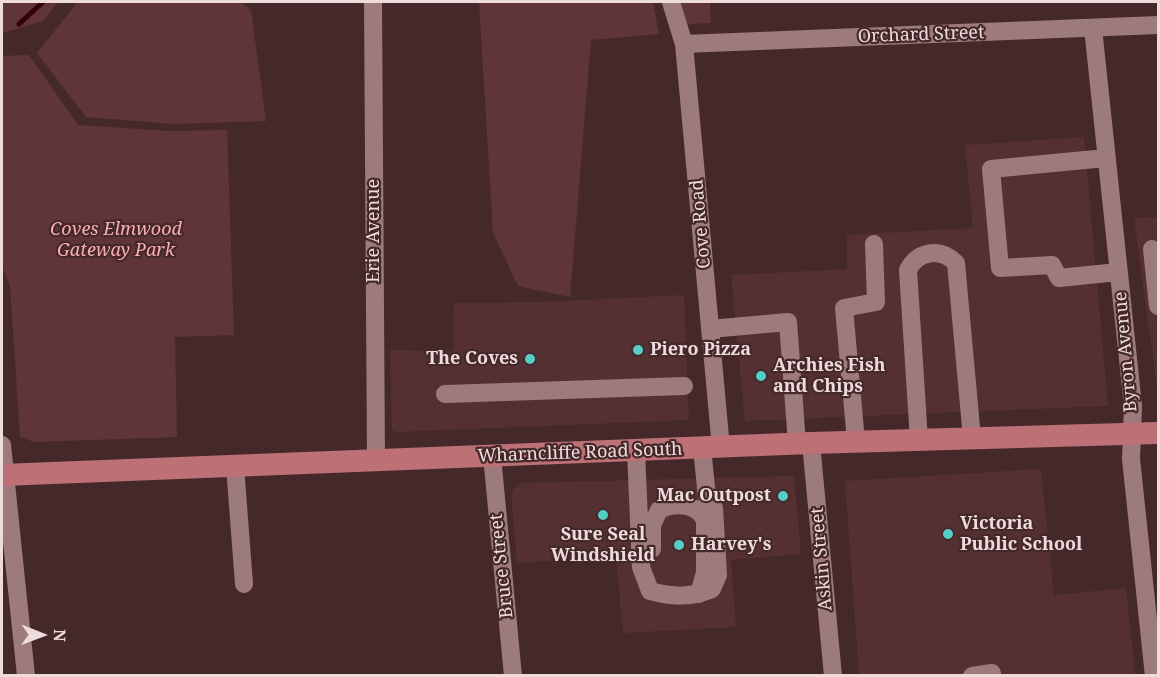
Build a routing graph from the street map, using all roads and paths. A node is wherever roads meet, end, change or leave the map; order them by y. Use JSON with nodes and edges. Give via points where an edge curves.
{"nodes":[{"id":1,"x":373,"y":2,"type":"edge"},
{"id":2,"x":671,"y":2,"type":"edge"},
{"id":3,"x":1158,"y":25,"type":"edge"},
{"id":4,"x":1093,"y":28,"type":"junction"},
{"id":5,"x":684,"y":44,"type":"junction"},
{"id":6,"x":1106,"y":158,"type":"junction"},
{"id":7,"x":874,"y":244,"type":"dead end"},
{"id":8,"x":1152,"y":249,"type":"dead end"},
{"id":9,"x":1118,"y":272,"type":"junction"},
{"id":10,"x":1158,"y":306,"type":"edge"},
{"id":11,"x":710,"y":329,"type":"junction"},
{"id":12,"x":684,"y":386,"type":"dead end"},
{"id":13,"x":445,"y":394,"type":"dead end"},
{"id":14,"x":1158,"y":433,"type":"edge"},
{"id":15,"x":1132,"y":434,"type":"junction"},
{"id":16,"x":972,"y":438,"type":"junction"},
{"id":17,"x":919,"y":440,"type":"junction"},
{"id":18,"x":856,"y":441,"type":"junction"},
{"id":19,"x":804,"y":443,"type":"junction"},
{"id":20,"x":2,"y":445,"type":"edge"},
{"id":21,"x":712,"y":448,"type":"junction"},
{"id":22,"x":636,"y":450,"type":"junction"},
{"id":23,"x":492,"y":456,"type":"junction"},
{"id":24,"x":376,"y":460,"type":"junction"},
{"id":25,"x":235,"y":466,"type":"junction"},
{"id":26,"x":3,"y":475,"type":"edge"},
{"id":27,"x":7,"y":554,"type":"edge"},
{"id":28,"x":244,"y":584,"type":"dead end"},
{"id":29,"x":663,"y":594,"type":"junction"},
{"id":30,"x":699,"y":594,"type":"junction"},
{"id":31,"x":992,"y":673,"type":"dead end"},
{"id":32,"x":26,"y":675,"type":"edge"},
{"id":33,"x":510,"y":675,"type":"edge"},
{"id":34,"x":833,"y":675,"type":"edge"},
{"id":35,"x":972,"y":675,"type":"edge"},
{"id":36,"x":1154,"y":675,"type":"edge"}],
"edges":[{"from":1,"to":24,"type":"street","name":"Erie Avenue"},
{"from":2,"to":5,"type":"street","name":"Cove Road"},
{"from":3,"to":4,"type":"street","name":"Orchard Street"},
{"from":4,"to":5,"type":"street","name":"Orchard Street"},
{"from":4,"to":6,"type":"street","name":"Byron Avenue"},
{"from":5,"to":11,"type":"street","name":"Cove Road"},
{"from":6,"to":9,"type":"street","name":"Byron Avenue"},
{"from":6,"to":9,"type":"street","via":[[991,169],[1000,268],[1052,265],[1059,278]]},
{"from":7,"to":18,"type":"street","via":[[876,302],[844,308]]},
{"from":8,"to":10,"type":"street"},
{"from":9,"to":15,"type":"street","name":"Byron Avenue","via":[[1133,406]]},
{"from":11,"to":19,"type":"street","name":"Askin Street","via":[[788,322]]},
{"from":11,"to":21,"type":"street","name":"Cove Road"},
{"from":12,"to":13,"type":"street"},
{"from":14,"to":15,"type":"main road","name":"Wharncliffe Road South"},
{"from":15,"to":16,"type":"main road","name":"Wharncliffe Road South"},
{"from":15,"to":36,"type":"street","name":"Byron Avenue","via":[[1131,459]]},
{"from":16,"to":17,"type":"main road","name":"Wharncliffe Road South"},
{"from":16,"to":17,"type":"street","via":[[956,263],[931,253],[918,256],[908,270]]},
{"from":17,"to":18,"type":"main road","name":"Wharncliffe Road South"},
{"from":18,"to":19,"type":"main road","name":"Wharncliffe Road South"},
{"from":19,"to":21,"type":"main road","name":"Wharncliffe Road South"},
{"from":19,"to":34,"type":"street","name":"Askin Street"},
{"from":20,"to":26,"type":"street"},
{"from":21,"to":22,"type":"main road","name":"Wharncliffe Road South"},
{"from":21,"to":30,"type":"street","name":"Cove Road","via":[[707,497],[714,508],[718,575],[712,589]]},
{"from":22,"to":23,"type":"main road","name":"Wharncliffe Road South"},
{"from":22,"to":29,"type":"street","via":[[641,567],[650,591]]},
{"from":23,"to":24,"type":"main road","name":"Wharncliffe Road South"},
{"from":23,"to":33,"type":"street","name":"Bruce Street"},
{"from":24,"to":25,"type":"main road","name":"Wharncliffe Road South"},
{"from":25,"to":26,"type":"main road","name":"Wharncliffe Road South"},
{"from":25,"to":28,"type":"street"},
{"from":26,"to":27,"type":"street"},
{"from":27,"to":32,"type":"street"},
{"from":29,"to":30,"type":"street","via":[[676,598]]},
{"from":29,"to":30,"type":"street","via":[[653,570],[652,525],[659,510],[669,506],[695,509],[705,521],[705,572]]},
{"from":31,"to":35,"type":"street"}]}
